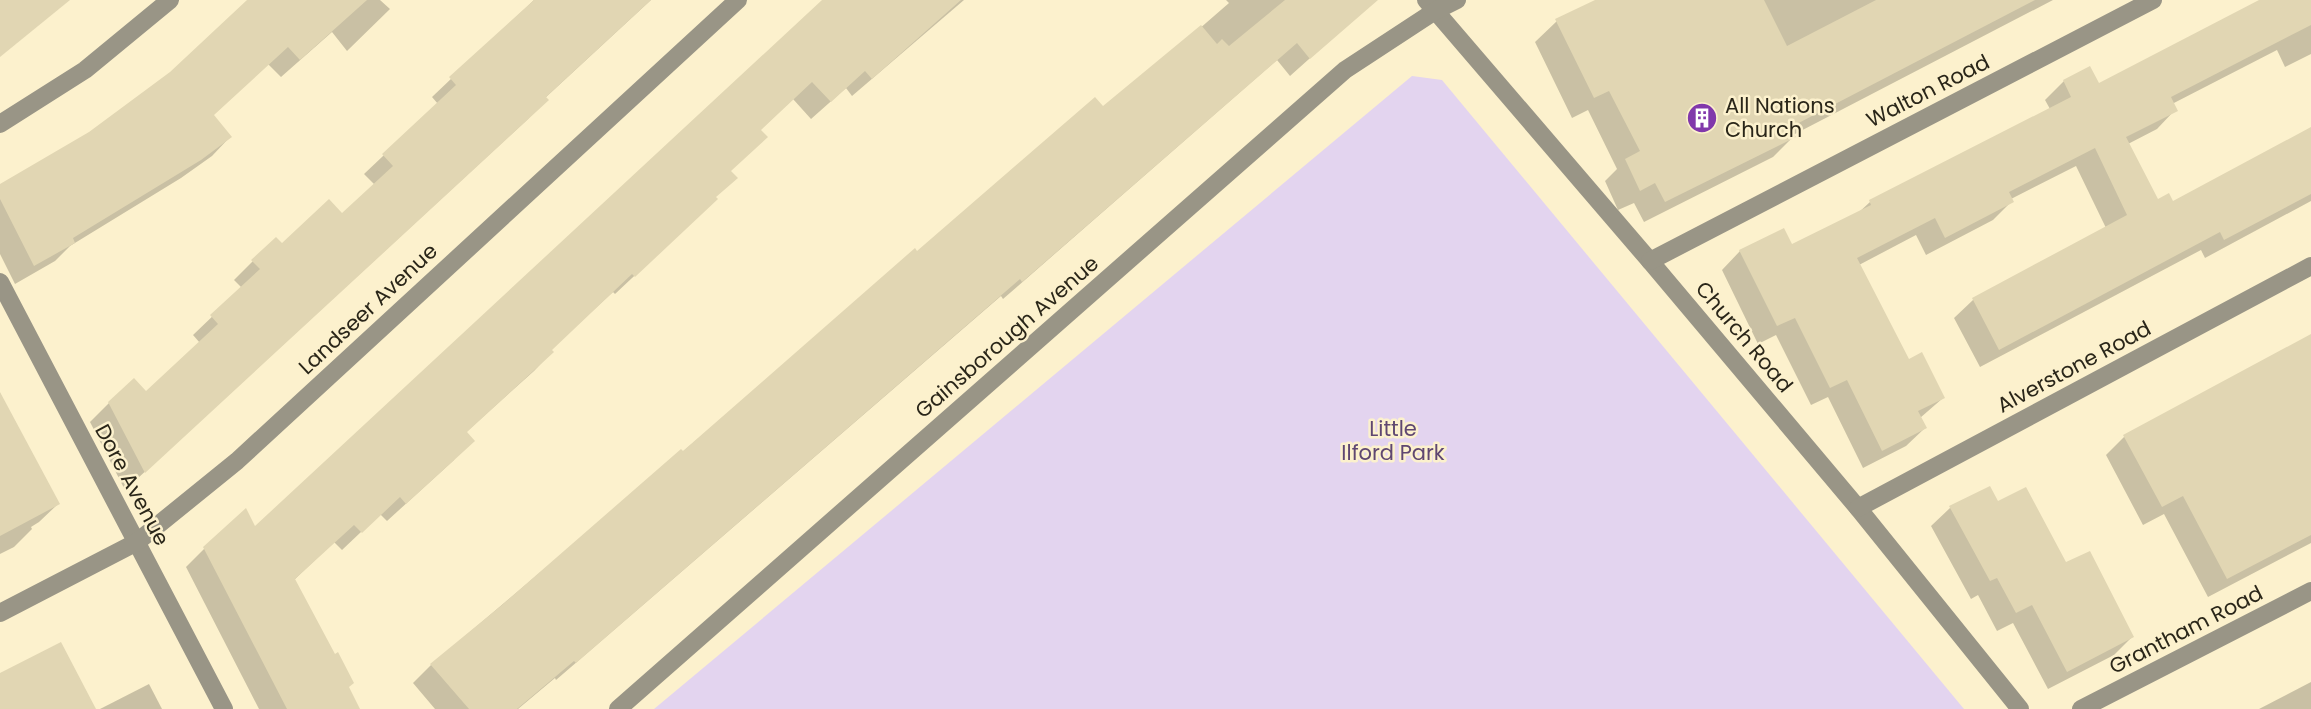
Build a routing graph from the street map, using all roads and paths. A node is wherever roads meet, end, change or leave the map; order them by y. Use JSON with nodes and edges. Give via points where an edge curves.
{"nodes":[{"id":1,"x":170,"y":0,"type":"edge"},
{"id":2,"x":738,"y":0,"type":"edge"},
{"id":3,"x":1457,"y":0,"type":"edge"},
{"id":4,"x":2153,"y":0,"type":"edge"},
{"id":5,"x":1431,"y":6,"type":"edge"},
{"id":6,"x":0,"y":124,"type":"edge"},
{"id":7,"x":1650,"y":261,"type":"junction"},
{"id":8,"x":2311,"y":266,"type":"edge"},
{"id":9,"x":0,"y":282,"type":"edge"},
{"id":10,"x":1858,"y":508,"type":"junction"},
{"id":11,"x":137,"y":542,"type":"junction"},
{"id":12,"x":2311,"y":591,"type":"edge"},
{"id":13,"x":0,"y":614,"type":"edge"},
{"id":14,"x":224,"y":709,"type":"edge"},
{"id":15,"x":618,"y":709,"type":"edge"},
{"id":16,"x":2020,"y":709,"type":"edge"},
{"id":17,"x":2081,"y":709,"type":"edge"}],
"edges":[{"from":1,"to":6,"type":"street","via":[[85,70]]},
{"from":2,"to":11,"type":"street","name":"Landseer Avenue","via":[[237,461]]},
{"from":3,"to":5,"type":"street","name":"Gainsborough Avenue"},
{"from":4,"to":7,"type":"street","name":"Walton Road"},
{"from":5,"to":7,"type":"street","name":"Church Road"},
{"from":5,"to":15,"type":"street","name":"Gainsborough Avenue","via":[[1345,70]]},
{"from":7,"to":10,"type":"street","name":"Church Road"},
{"from":8,"to":10,"type":"street","name":"Alverstone Road"},
{"from":9,"to":11,"type":"street","name":"Dore Avenue"},
{"from":10,"to":16,"type":"street","name":"Church Road"},
{"from":11,"to":13,"type":"street","name":"Landseer Avenue"},
{"from":11,"to":14,"type":"street","name":"Dore Avenue"},
{"from":12,"to":17,"type":"street","name":"Grantham Road"}]}
